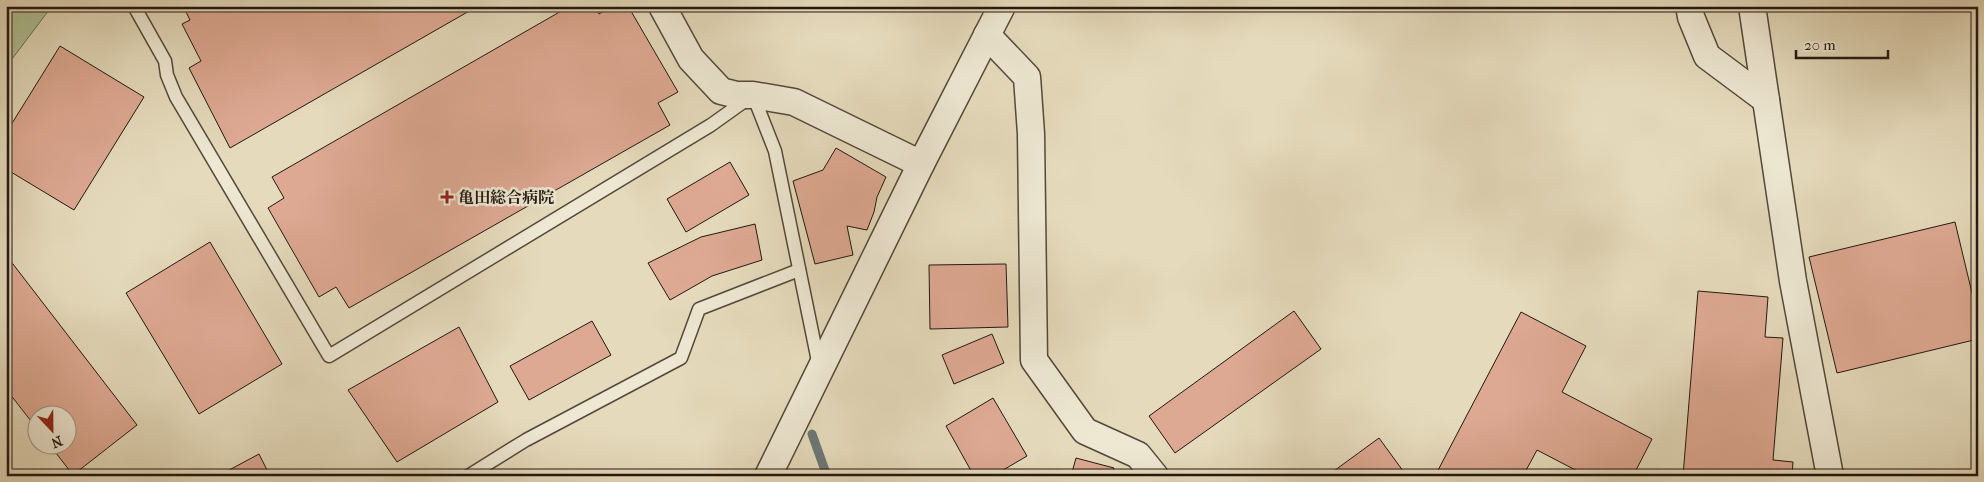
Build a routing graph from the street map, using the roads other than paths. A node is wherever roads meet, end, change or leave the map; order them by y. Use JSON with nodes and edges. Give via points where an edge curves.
{"nodes":[{"id":1,"x":134,"y":6,"type":"edge"},
{"id":2,"x":662,"y":6,"type":"edge"},
{"id":3,"x":1002,"y":6,"type":"edge"},
{"id":4,"x":1689,"y":6,"type":"edge"},
{"id":5,"x":1752,"y":6,"type":"edge"},
{"id":6,"x":987,"y":35,"type":"junction"},
{"id":7,"x":753,"y":95,"type":"junction"},
{"id":8,"x":1766,"y":100,"type":"junction"},
{"id":9,"x":921,"y":164,"type":"junction"},
{"id":10,"x":799,"y":270,"type":"junction"},
{"id":11,"x":816,"y":379,"type":"junction"},
{"id":12,"x":468,"y":476,"type":"edge"},
{"id":13,"x":768,"y":476,"type":"edge"},
{"id":14,"x":1155,"y":476,"type":"edge"},
{"id":15,"x":1830,"y":476,"type":"edge"}],
"edges":[{"from":1,"to":7,"type":"lane","via":[[165,61],[176,97],[329,356],[711,126]]},
{"from":2,"to":7,"type":"street","via":[[691,59],[721,91]]},
{"from":3,"to":6,"type":"street"},
{"from":4,"to":8,"type":"street","via":[[1706,56]]},
{"from":5,"to":8,"type":"street"},
{"from":6,"to":9,"type":"street"},
{"from":6,"to":14,"type":"street","via":[[1027,77],[1031,134],[1034,360],[1085,431],[1138,455]]},
{"from":7,"to":9,"type":"street","via":[[794,102]]},
{"from":7,"to":10,"type":"lane","via":[[775,151]]},
{"from":8,"to":15,"type":"street","via":[[1793,281]]},
{"from":9,"to":11,"type":"street"},
{"from":10,"to":11,"type":"lane"},
{"from":10,"to":12,"type":"lane","via":[[699,309],[681,358],[526,440]]},
{"from":11,"to":13,"type":"street"}]}
